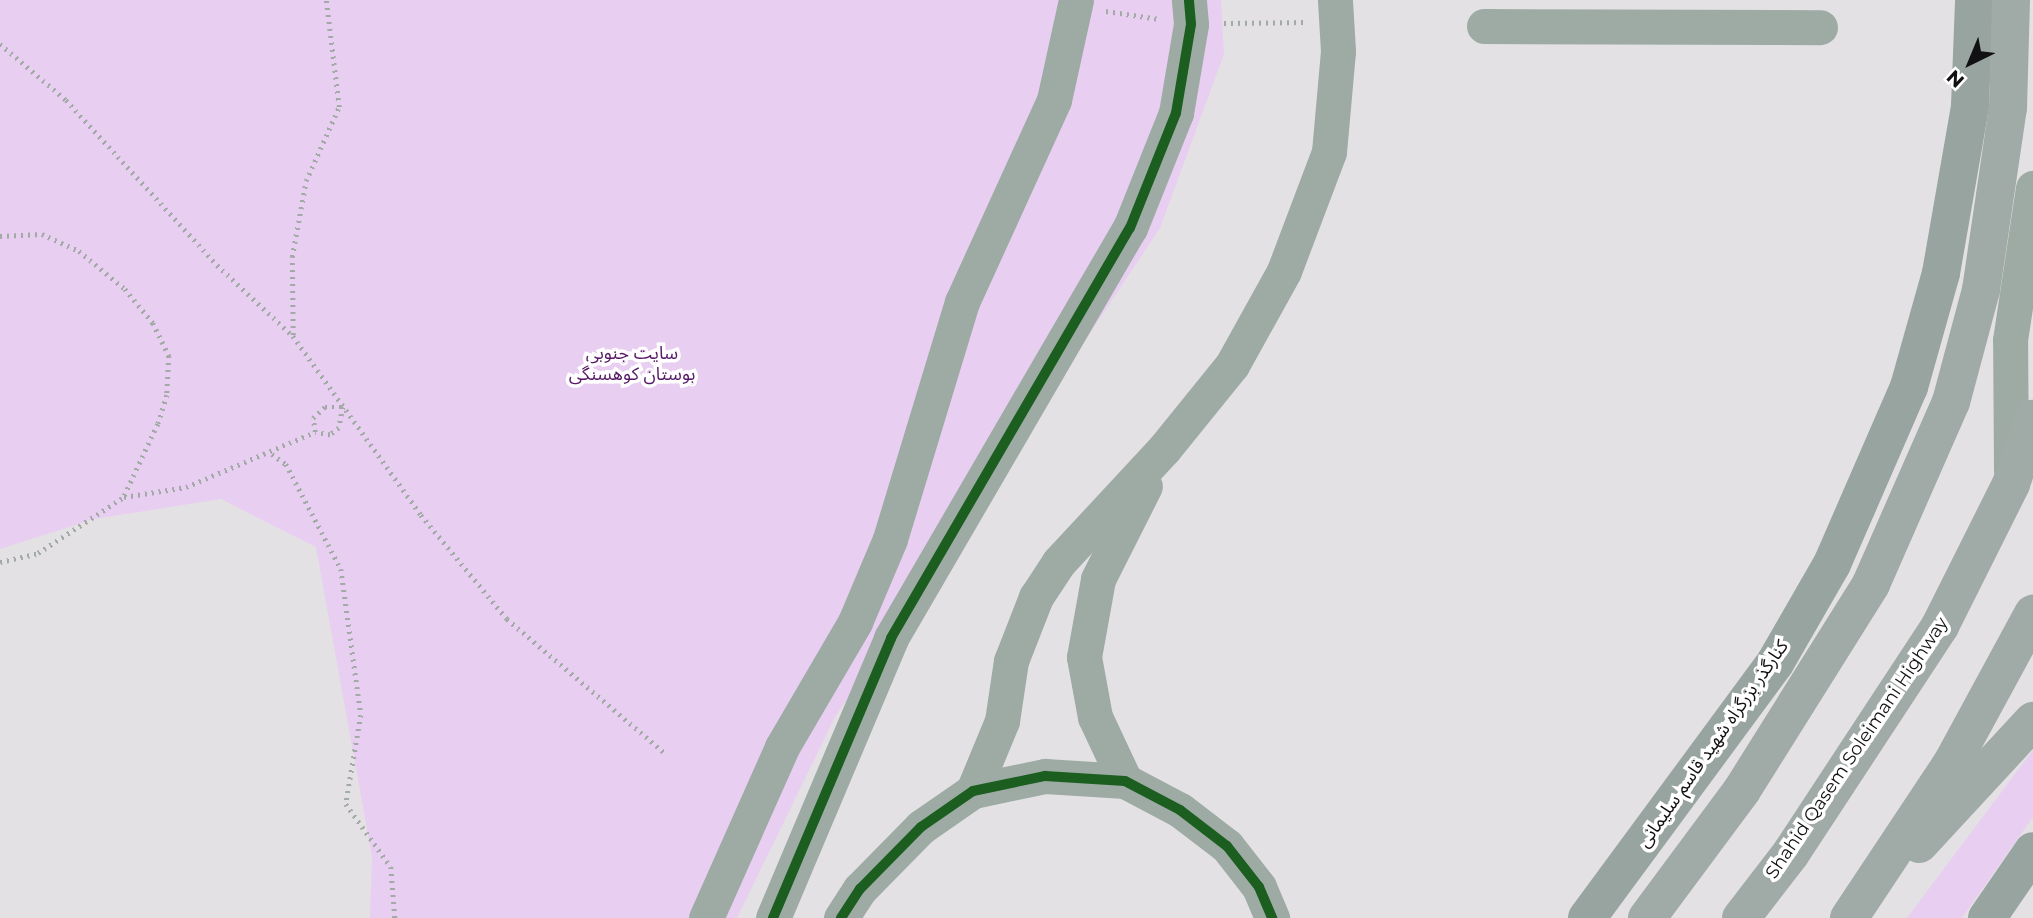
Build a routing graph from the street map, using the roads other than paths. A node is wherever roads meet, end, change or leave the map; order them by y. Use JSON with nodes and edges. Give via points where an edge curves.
{"nodes":[{"id":1,"x":1076,"y":0,"type":"edge"},
{"id":2,"x":1189,"y":0,"type":"edge"},
{"id":3,"x":1335,"y":0,"type":"edge"},
{"id":4,"x":1974,"y":0,"type":"edge"},
{"id":5,"x":2011,"y":0,"type":"edge"},
{"id":6,"x":1484,"y":26,"type":"dead end"},
{"id":7,"x":1821,"y":27,"type":"dead end"},
{"id":8,"x":2033,"y":188,"type":"edge"},
{"id":9,"x":2033,"y":419,"type":"edge"},
{"id":10,"x":1164,"y":450,"type":"junction"},
{"id":11,"x":2011,"y":485,"type":"junction"},
{"id":12,"x":2033,"y":614,"type":"edge"},
{"id":13,"x":2033,"y":721,"type":"edge"},
{"id":14,"x":1125,"y":781,"type":"junction"},
{"id":15,"x":973,"y":791,"type":"junction"},
{"id":16,"x":2033,"y":851,"type":"edge"},
{"id":17,"x":1855,"y":910,"type":"edge"},
{"id":18,"x":706,"y":918,"type":"edge"},
{"id":19,"x":773,"y":918,"type":"edge"},
{"id":20,"x":841,"y":918,"type":"edge"},
{"id":21,"x":1272,"y":918,"type":"edge"},
{"id":22,"x":1587,"y":918,"type":"edge"},
{"id":23,"x":1647,"y":918,"type":"edge"},
{"id":24,"x":1741,"y":918,"type":"edge"},
{"id":25,"x":1987,"y":918,"type":"edge"}],
"edges":[{"from":1,"to":18,"type":"street","via":[[1054,100],[962,302],[890,539],[855,622],[782,747]]},
{"from":2,"to":19,"type":"street","via":[[1191,24],[1176,113],[1130,228],[891,638]]},
{"from":3,"to":10,"type":"street","via":[[1338,51],[1329,152],[1284,271],[1231,365]]},
{"from":4,"to":22,"type":"main road","name":"کنارگذر بزرگراه شهید قاسم سلیمانی","via":[[1970,106],[1941,274],[1909,387],[1832,564],[1775,663]]},
{"from":5,"to":23,"type":"highway","via":[[2008,108],[1981,290],[1951,402],[1871,584],[1742,790]]},
{"from":6,"to":7,"type":"street"},
{"from":8,"to":11,"type":"street","via":[[2010,340]]},
{"from":9,"to":11,"type":"highway","name":"Shahid Qasem Soleimani Highway"},
{"from":10,"to":14,"type":"street","via":[[1098,579],[1084,657],[1095,717]]},
{"from":10,"to":15,"type":"street","via":[[1059,562],[1036,597],[1011,661],[1002,721]]},
{"from":11,"to":24,"type":"highway","name":"Shahid Qasem Soleimani Highway","via":[[1940,626],[1791,853]]},
{"from":12,"to":17,"type":"highway","via":[[1952,763]]},
{"from":13,"to":17,"type":"highway","via":[[1982,781]]},
{"from":14,"to":15,"type":"street","via":[[1045,776]]},
{"from":14,"to":21,"type":"street","via":[[1180,810],[1227,846],[1259,887]]},
{"from":15,"to":20,"type":"street","via":[[921,827],[860,889]]},
{"from":16,"to":25,"type":"main road"}]}
